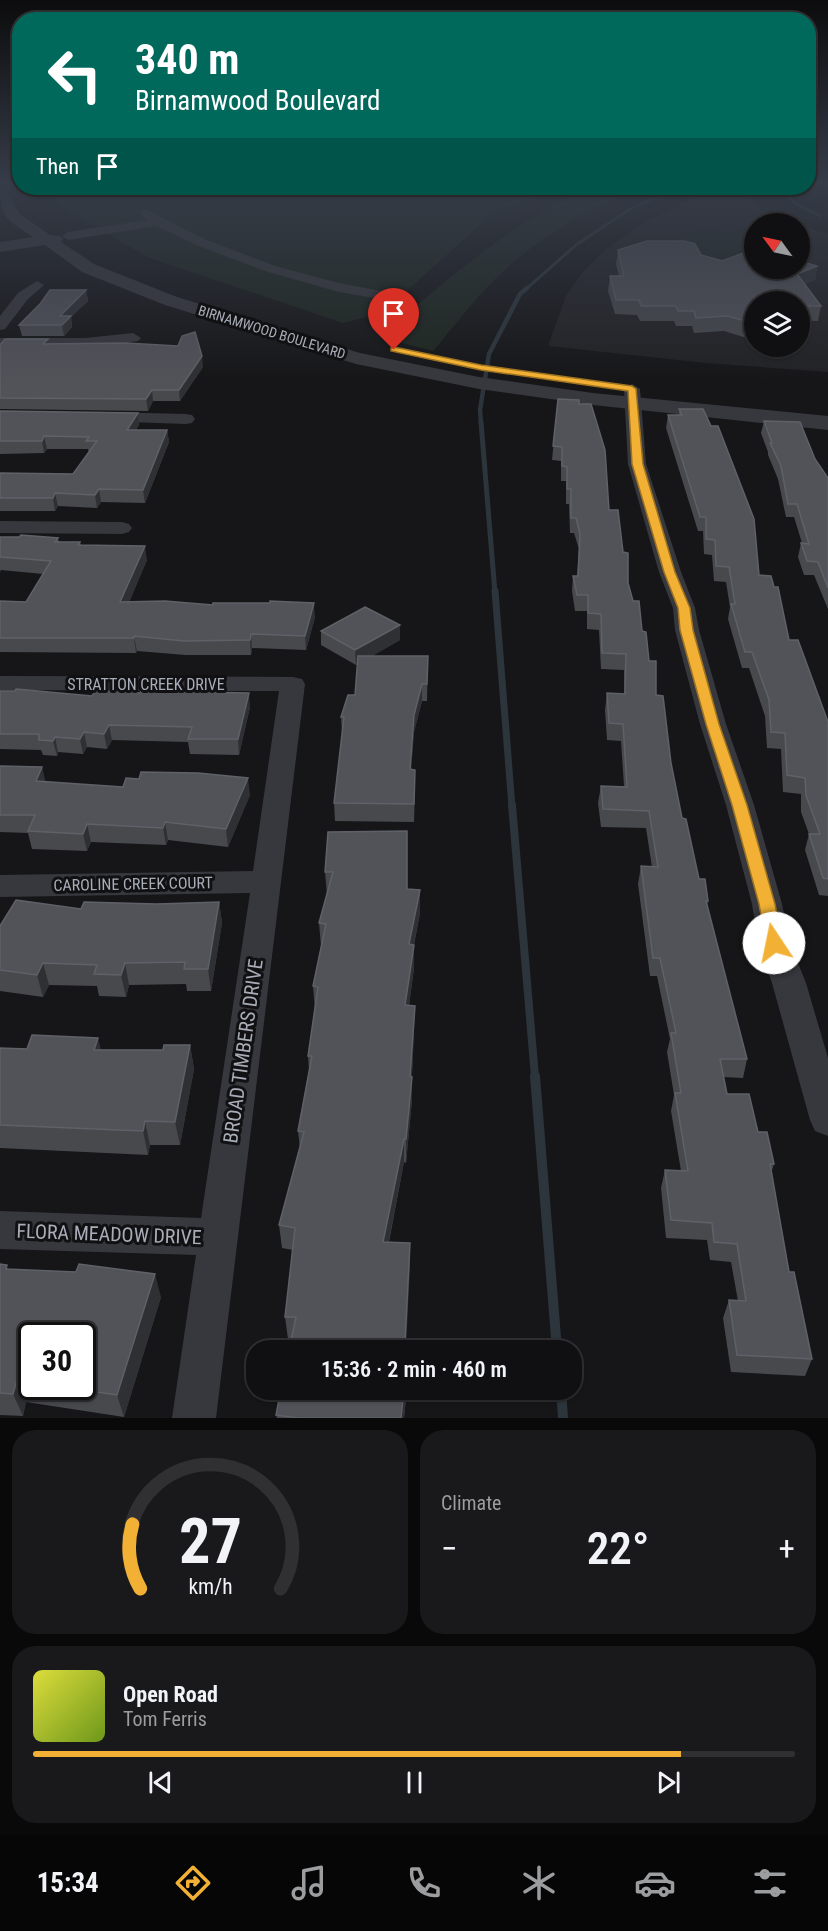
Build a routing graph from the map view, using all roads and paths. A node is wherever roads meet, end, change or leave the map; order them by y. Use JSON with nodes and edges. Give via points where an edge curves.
{"nodes":[{"id":1,"x":60,"y":249,"type":"edge"},
{"id":2,"x":89,"y":249,"type":"edge"},
{"id":3,"x":222,"y":249,"type":"edge"},
{"id":4,"x":37,"y":285,"type":"dead end"},
{"id":5,"x":386,"y":297,"type":"dead end"},
{"id":6,"x":0,"y":326,"type":"edge"},
{"id":7,"x":133,"y":338,"type":"dead end"},
{"id":8,"x":0,"y":343,"type":"edge"},
{"id":9,"x":543,"y":384,"type":"junction"},
{"id":10,"x":633,"y":396,"type":"junction"},
{"id":11,"x":828,"y":408,"type":"edge"},
{"id":12,"x":91,"y":417,"type":"edge"},
{"id":13,"x":186,"y":419,"type":"dead end"},
{"id":14,"x":828,"y":423,"type":"edge"},
{"id":15,"x":0,"y":527,"type":"edge"},
{"id":16,"x":122,"y":528,"type":"dead end"},
{"id":17,"x":0,"y":683,"type":"edge"},
{"id":18,"x":293,"y":684,"type":"joint"},
{"id":19,"x":266,"y":882,"type":"junction"},
{"id":20,"x":0,"y":886,"type":"edge"},
{"id":21,"x":828,"y":1120,"type":"edge"},
{"id":22,"x":0,"y":1230,"type":"edge"},
{"id":23,"x":218,"y":1238,"type":"junction"},
{"id":24,"x":194,"y":1418,"type":"edge"}],
"edges":[{"from":1,"to":9,"type":"street","name":"BIRNAMWOOD BOULEVARD","via":[[88,268],[171,301],[356,358],[479,383]]},
{"from":2,"to":9,"type":"street","name":"BIRNAMWOOD BOULEVARD","via":[[212,303],[334,336]]},
{"from":3,"to":5,"type":"street","via":[[352,291]]},
{"from":4,"to":6,"type":"street","via":[[23,296]]},
{"from":7,"to":8,"type":"street","via":[[86,343]]},
{"from":9,"to":10,"type":"street","name":"BIRNAMWOOD BOULEVARD"},
{"from":10,"to":11,"type":"street","name":"BIRNAMWOOD BOULEVARD"},
{"from":10,"to":14,"type":"street","name":"BIRNAMWOOD BOULEVARD"},
{"from":10,"to":21,"type":"street","via":[[638,464],[684,608],[712,724],[740,805],[774,943]]},
{"from":12,"to":13,"type":"street"},
{"from":15,"to":16,"type":"street"},
{"from":17,"to":18,"type":"street","name":"STRATTON CREEK DRIVE"},
{"from":18,"to":19,"type":"street","name":"BROAD TIMBERS DRIVE"},
{"from":19,"to":20,"type":"street","name":"CAROLINE CREEK COURT"},
{"from":19,"to":23,"type":"street","name":"BROAD TIMBERS DRIVE"},
{"from":22,"to":23,"type":"street","name":"FLORA MEADOW DRIVE"},
{"from":23,"to":24,"type":"street","name":"BROAD TIMBERS DRIVE"}]}
